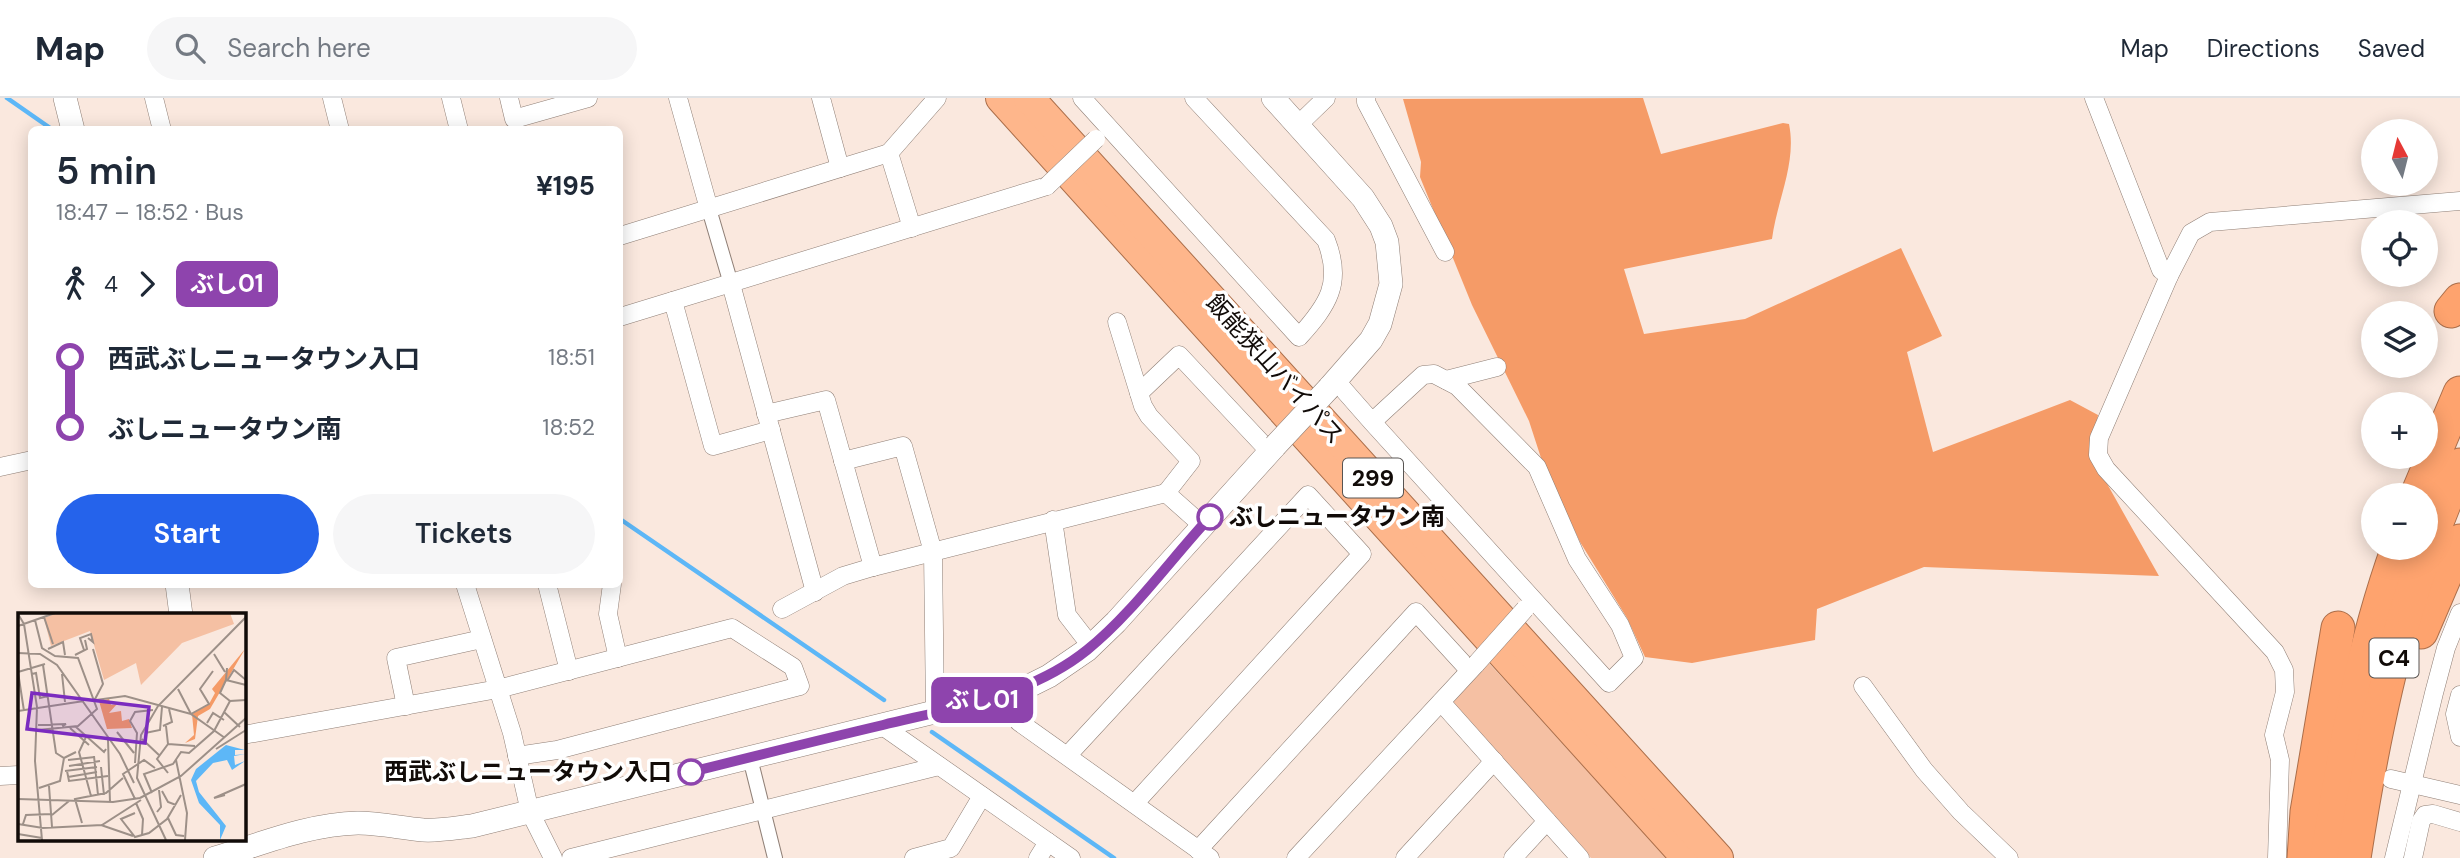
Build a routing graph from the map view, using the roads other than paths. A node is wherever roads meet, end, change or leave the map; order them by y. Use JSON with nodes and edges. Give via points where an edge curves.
{"nodes":[{"id":1,"x":65,"y":98,"type":"edge"},
{"id":2,"x":153,"y":98,"type":"edge"},
{"id":3,"x":332,"y":98,"type":"edge"},
{"id":4,"x":452,"y":98,"type":"edge"},
{"id":5,"x":509,"y":98,"type":"edge"},
{"id":6,"x":588,"y":98,"type":"edge"},
{"id":7,"x":678,"y":98,"type":"edge"},
{"id":8,"x":821,"y":98,"type":"edge"},
{"id":9,"x":937,"y":98,"type":"edge"},
{"id":10,"x":1001,"y":98,"type":"edge"},
{"id":11,"x":1029,"y":98,"type":"edge"},
{"id":12,"x":1082,"y":98,"type":"edge"},
{"id":13,"x":1194,"y":98,"type":"edge"},
{"id":14,"x":1273,"y":98,"type":"edge"},
{"id":15,"x":1326,"y":98,"type":"edge"},
{"id":16,"x":1366,"y":98,"type":"edge"},
{"id":17,"x":2094,"y":98,"type":"edge"},
{"id":18,"x":1298,"y":125,"type":"junction"},
{"id":19,"x":72,"y":126,"type":"edge"},
{"id":20,"x":161,"y":126,"type":"edge"},
{"id":21,"x":339,"y":126,"type":"edge"},
{"id":22,"x":458,"y":126,"type":"edge"},
{"id":23,"x":1101,"y":132,"type":"junction"},
{"id":24,"x":890,"y":153,"type":"junction"},
{"id":25,"x":839,"y":168,"type":"junction"},
{"id":26,"x":2460,"y":201,"type":"edge"},
{"id":27,"x":709,"y":209,"type":"junction"},
{"id":28,"x":912,"y":228,"type":"junction"},
{"id":29,"x":623,"y":235,"type":"edge"},
{"id":30,"x":1445,"y":252,"type":"dead end"},
{"id":31,"x":2169,"y":276,"type":"junction"},
{"id":32,"x":731,"y":284,"type":"junction"},
{"id":33,"x":673,"y":301,"type":"junction"},
{"id":34,"x":623,"y":316,"type":"edge"},
{"id":35,"x":1117,"y":322,"type":"dead end"},
{"id":36,"x":1497,"y":368,"type":"dead end"},
{"id":37,"x":1446,"y":380,"type":"junction"},
{"id":38,"x":1333,"y":385,"type":"junction"},
{"id":39,"x":1139,"y":393,"type":"junction"},
{"id":40,"x":2460,"y":393,"type":"edge"},
{"id":41,"x":768,"y":422,"type":"junction"},
{"id":42,"x":1372,"y":422,"type":"junction"},
{"id":43,"x":1273,"y":449,"type":"junction"},
{"id":44,"x":28,"y":461,"type":"edge"},
{"id":45,"x":843,"y":461,"type":"junction"},
{"id":46,"x":2460,"y":465,"type":"edge"},
{"id":47,"x":0,"y":467,"type":"edge"},
{"id":48,"x":2422,"y":483,"type":"edge"},
{"id":49,"x":1167,"y":493,"type":"junction"},
{"id":50,"x":1053,"y":520,"type":"junction"},
{"id":51,"x":1202,"y":525,"type":"junction"},
{"id":52,"x":2460,"y":541,"type":"edge"},
{"id":53,"x":933,"y":552,"type":"junction"},
{"id":54,"x":2394,"y":560,"type":"edge"},
{"id":55,"x":873,"y":567,"type":"junction"},
{"id":56,"x":178,"y":588,"type":"edge"},
{"id":57,"x":466,"y":588,"type":"edge"},
{"id":58,"x":548,"y":588,"type":"edge"},
{"id":59,"x":611,"y":588,"type":"edge"},
{"id":60,"x":815,"y":592,"type":"junction"},
{"id":61,"x":1529,"y":604,"type":"junction"},
{"id":62,"x":782,"y":609,"type":"dead end"},
{"id":63,"x":181,"y":613,"type":"edge"},
{"id":64,"x":2460,"y":613,"type":"edge"},
{"id":65,"x":2338,"y":628,"type":"dead end"},
{"id":66,"x":482,"y":639,"type":"junction"},
{"id":67,"x":1091,"y":646,"type":"junction"},
{"id":68,"x":618,"y":658,"type":"junction"},
{"id":69,"x":1473,"y":667,"type":"junction"},
{"id":70,"x":569,"y":671,"type":"junction"},
{"id":71,"x":1863,"y":685,"type":"dead end"},
{"id":72,"x":498,"y":689,"type":"junction"},
{"id":73,"x":1009,"y":691,"type":"junction"},
{"id":74,"x":2460,"y":695,"type":"edge"},
{"id":75,"x":1441,"y":702,"type":"junction"},
{"id":76,"x":406,"y":706,"type":"junction"},
{"id":77,"x":935,"y":712,"type":"junction"},
{"id":78,"x":881,"y":725,"type":"junction"},
{"id":79,"x":245,"y":736,"type":"edge"},
{"id":80,"x":2460,"y":737,"type":"edge"},
{"id":81,"x":1068,"y":755,"type":"junction"},
{"id":82,"x":517,"y":756,"type":"junction"},
{"id":83,"x":750,"y":758,"type":"junction"},
{"id":84,"x":2280,"y":760,"type":"junction"},
{"id":85,"x":1494,"y":761,"type":"junction"},
{"id":86,"x":2300,"y":763,"type":"dead end"},
{"id":87,"x":939,"y":766,"type":"junction"},
{"id":88,"x":18,"y":775,"type":"edge"},
{"id":89,"x":0,"y":776,"type":"edge"},
{"id":90,"x":2391,"y":779,"type":"dead end"},
{"id":91,"x":2414,"y":783,"type":"junction"},
{"id":92,"x":2460,"y":795,"type":"edge"},
{"id":93,"x":982,"y":796,"type":"junction"},
{"id":94,"x":1135,"y":803,"type":"junction"},
{"id":95,"x":763,"y":810,"type":"junction"},
{"id":96,"x":530,"y":812,"type":"junction"},
{"id":97,"x":1547,"y":821,"type":"junction"},
{"id":98,"x":2460,"y":822,"type":"edge"},
{"id":99,"x":212,"y":840,"type":"edge"},
{"id":100,"x":1048,"y":842,"type":"junction"},
{"id":101,"x":953,"y":853,"type":"edge"},
{"id":102,"x":1204,"y":854,"type":"edge"},
{"id":103,"x":553,"y":858,"type":"edge"},
{"id":104,"x":571,"y":858,"type":"edge"},
{"id":105,"x":775,"y":858,"type":"edge"},
{"id":106,"x":914,"y":858,"type":"edge"},
{"id":107,"x":1038,"y":858,"type":"edge"},
{"id":108,"x":1071,"y":858,"type":"edge"},
{"id":109,"x":1296,"y":858,"type":"edge"},
{"id":110,"x":1405,"y":858,"type":"edge"},
{"id":111,"x":1513,"y":858,"type":"edge"},
{"id":112,"x":1580,"y":858,"type":"edge"},
{"id":113,"x":1687,"y":858,"type":"edge"},
{"id":114,"x":1718,"y":858,"type":"edge"},
{"id":115,"x":2009,"y":858,"type":"edge"},
{"id":116,"x":2277,"y":858,"type":"edge"},
{"id":117,"x":2304,"y":858,"type":"edge"},
{"id":118,"x":2327,"y":858,"type":"edge"},
{"id":119,"x":2356,"y":858,"type":"edge"},
{"id":120,"x":2394,"y":858,"type":"edge"},
{"id":121,"x":2413,"y":858,"type":"edge"}],
"edges":[{"from":1,"to":19,"type":"street"},
{"from":2,"to":20,"type":"street"},
{"from":3,"to":21,"type":"street"},
{"from":4,"to":22,"type":"street"},
{"from":5,"to":6,"type":"street","via":[[514,119]]},
{"from":7,"to":27,"type":"street"},
{"from":8,"to":25,"type":"street"},
{"from":9,"to":24,"type":"street"},
{"from":10,"to":113,"type":"highway","name":"飯能狭山バイパス","number":"299"},
{"from":11,"to":114,"type":"highway","name":"飯能狭山バイパス","number":"299"},
{"from":12,"to":23,"type":"street"},
{"from":13,"to":23,"type":"street","via":[[1326,240],[1333,284],[1321,313],[1299,337]]},
{"from":14,"to":18,"type":"street"},
{"from":15,"to":18,"type":"street"},
{"from":16,"to":30,"type":"street"},
{"from":17,"to":31,"type":"street","via":[[2161,270]]},
{"from":18,"to":38,"type":"street","via":[[1373,212],[1390,261],[1389,296],[1380,324]]},
{"from":23,"to":28,"type":"street","bridge":true,"via":[[1046,186]]},
{"from":24,"to":25,"type":"street"},
{"from":24,"to":28,"type":"street"},
{"from":25,"to":27,"type":"street"},
{"from":26,"to":31,"type":"street","via":[[2210,222],[2191,233]]},
{"from":27,"to":29,"type":"street"},
{"from":27,"to":32,"type":"street"},
{"from":28,"to":32,"type":"street"},
{"from":31,"to":84,"type":"street","via":[[2099,438],[2098,455],[2275,652],[2284,670],[2285,692],[2274,735]]},
{"from":32,"to":33,"type":"street"},
{"from":32,"to":41,"type":"street"},
{"from":33,"to":34,"type":"street"},
{"from":33,"to":41,"type":"street","via":[[713,446]]},
{"from":35,"to":39,"type":"street"},
{"from":36,"to":37,"type":"street"},
{"from":37,"to":42,"type":"street","via":[[1423,375]]},
{"from":37,"to":61,"type":"street","via":[[1537,467],[1577,559],[1620,625],[1634,658],[1609,683]]},
{"from":38,"to":42,"type":"street"},
{"from":38,"to":43,"type":"street","bridge":true},
{"from":39,"to":43,"type":"street","via":[[1179,355]]},
{"from":39,"to":49,"type":"street","via":[[1149,416],[1191,461]]},
{"from":40,"to":48,"type":"highway"},
{"from":41,"to":45,"type":"street","via":[[826,400]]},
{"from":41,"to":60,"type":"street"},
{"from":42,"to":61,"type":"street"},
{"from":43,"to":51,"type":"street"},
{"from":44,"to":47,"type":"street"},
{"from":45,"to":53,"type":"street","via":[[902,446]]},
{"from":45,"to":55,"type":"street"},
{"from":46,"to":119,"type":"highway","number":"C4","via":[[2402,626],[2364,792]]},
{"from":49,"to":50,"type":"street"},
{"from":49,"to":51,"type":"street"},
{"from":50,"to":53,"type":"street"},
{"from":50,"to":67,"type":"street","via":[[1067,615]]},
{"from":51,"to":67,"type":"street"},
{"from":52,"to":119,"type":"highway","via":[[2400,688]]},
{"from":53,"to":55,"type":"street"},
{"from":53,"to":77,"type":"street"},
{"from":54,"to":118,"type":"highway","number":"C4","via":[[2358,692]]},
{"from":55,"to":60,"type":"street","via":[[843,576]]},
{"from":56,"to":63,"type":"street"},
{"from":57,"to":66,"type":"street"},
{"from":58,"to":70,"type":"street"},
{"from":59,"to":68,"type":"street","via":[[608,614]]},
{"from":60,"to":62,"type":"street"},
{"from":61,"to":69,"type":"street","bridge":true},
{"from":64,"to":91,"type":"street","via":[[2446,648]]},
{"from":65,"to":117,"type":"highway","via":[[2307,812]]},
{"from":66,"to":72,"type":"street"},
{"from":66,"to":76,"type":"street","via":[[396,658]]},
{"from":67,"to":73,"type":"street","via":[[1049,676]]},
{"from":68,"to":70,"type":"street"},
{"from":68,"to":82,"type":"street","via":[[732,628],[793,667],[800,686],[557,750]]},
{"from":69,"to":75,"type":"street"},
{"from":69,"to":102,"type":"street","via":[[1416,612]]},
{"from":70,"to":72,"type":"street"},
{"from":71,"to":115,"type":"street","via":[[1924,770]]},
{"from":72,"to":76,"type":"street"},
{"from":72,"to":82,"type":"street"},
{"from":73,"to":77,"type":"street"},
{"from":73,"to":81,"type":"street","via":[[1019,722]]},
{"from":74,"to":80,"type":"street","via":[[2455,714]]},
{"from":75,"to":85,"type":"street"},
{"from":75,"to":109,"type":"street"},
{"from":76,"to":79,"type":"street"},
{"from":77,"to":78,"type":"street"},
{"from":78,"to":83,"type":"street"},
{"from":78,"to":87,"type":"street"},
{"from":81,"to":94,"type":"street"},
{"from":81,"to":94,"type":"street","via":[[1308,495],[1362,554]]},
{"from":82,"to":96,"type":"street"},
{"from":83,"to":95,"type":"street"},
{"from":83,"to":96,"type":"street"},
{"from":84,"to":86,"type":"street"},
{"from":84,"to":116,"type":"street"},
{"from":85,"to":97,"type":"street"},
{"from":85,"to":110,"type":"street"},
{"from":87,"to":93,"type":"street"},
{"from":87,"to":95,"type":"street"},
{"from":88,"to":89,"type":"street"},
{"from":90,"to":91,"type":"street"},
{"from":91,"to":92,"type":"street"},
{"from":91,"to":120,"type":"street"},
{"from":93,"to":100,"type":"street"},
{"from":93,"to":101,"type":"street"},
{"from":94,"to":102,"type":"street"},
{"from":95,"to":104,"type":"street"},
{"from":95,"to":105,"type":"street"},
{"from":96,"to":99,"type":"street","via":[[446,830],[358,823],[333,826],[215,858]]},
{"from":96,"to":103,"type":"street"},
{"from":97,"to":111,"type":"street"},
{"from":97,"to":112,"type":"street"},
{"from":98,"to":121,"type":"street","via":[[2425,815]]},
{"from":100,"to":107,"type":"street"},
{"from":100,"to":108,"type":"street"},
{"from":101,"to":106,"type":"street"}]}
